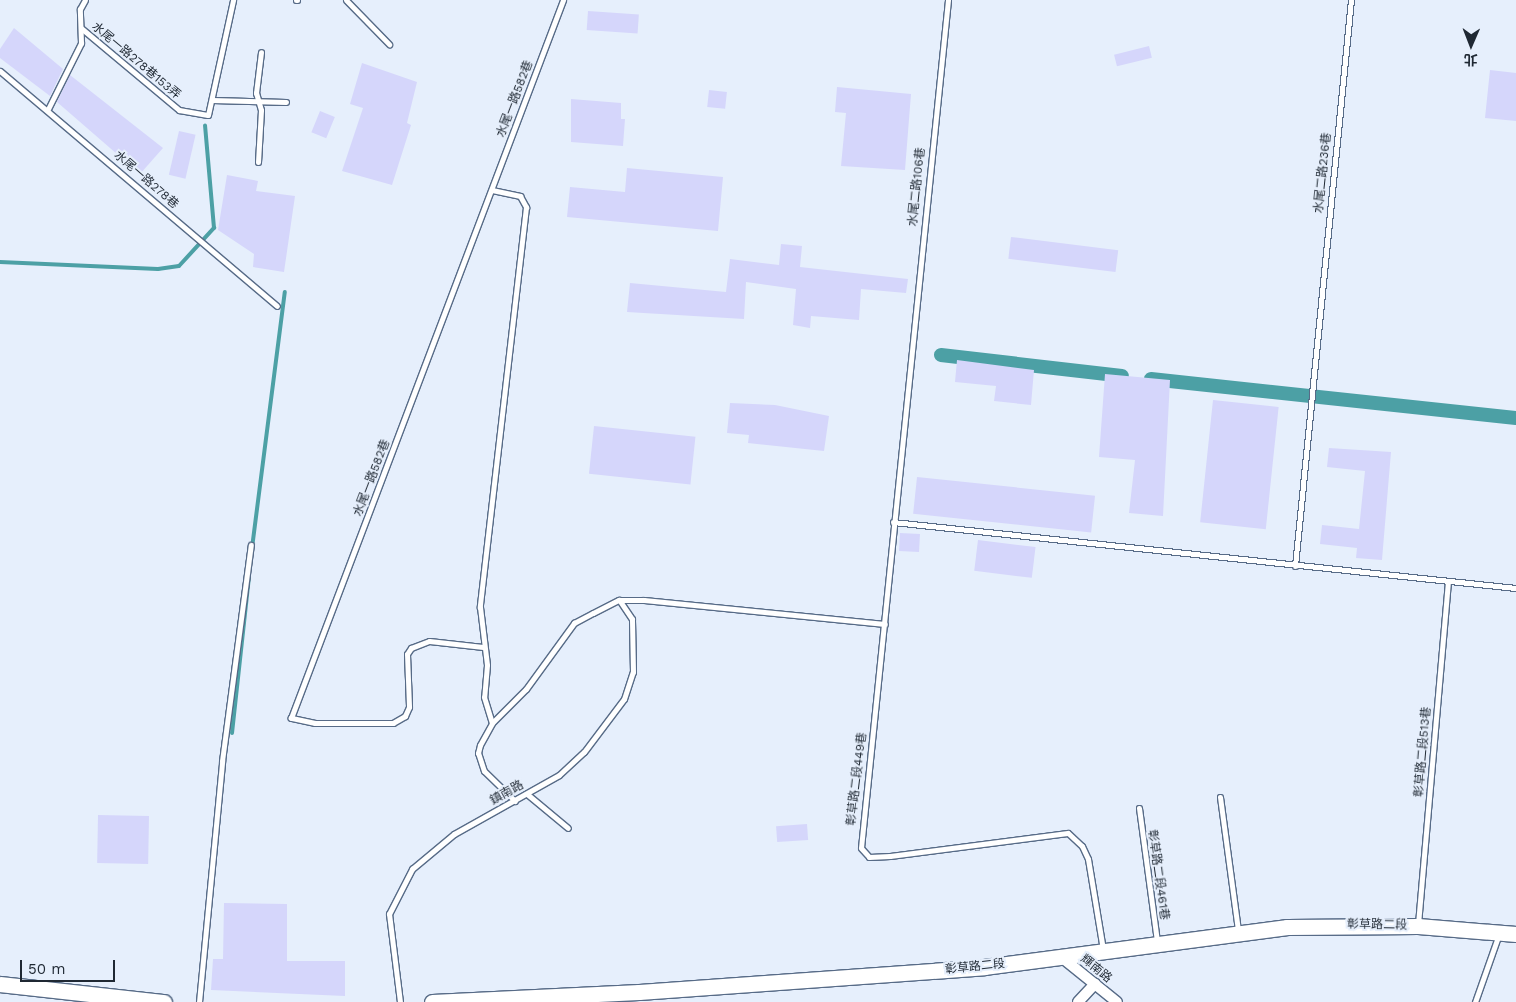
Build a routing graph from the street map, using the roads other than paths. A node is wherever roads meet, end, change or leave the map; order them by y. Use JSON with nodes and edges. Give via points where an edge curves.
{"nodes":[{"id":1,"x":84,"y":0,"type":"edge"},
{"id":2,"x":232,"y":0,"type":"edge"},
{"id":3,"x":346,"y":0,"type":"edge"},
{"id":4,"x":563,"y":0,"type":"edge"},
{"id":5,"x":948,"y":0,"type":"edge"},
{"id":6,"x":1351,"y":0,"type":"edge"},
{"id":7,"x":81,"y":28,"type":"junction"},
{"id":8,"x":389,"y":44,"type":"dead end"},
{"id":9,"x":261,"y":52,"type":"dead end"},
{"id":10,"x":0,"y":72,"type":"edge"},
{"id":11,"x":212,"y":100,"type":"junction"},
{"id":12,"x":286,"y":102,"type":"dead end"},
{"id":13,"x":256,"y":104,"type":"junction"},
{"id":14,"x":48,"y":109,"type":"junction"},
{"id":15,"x":258,"y":162,"type":"dead end"},
{"id":16,"x":492,"y":190,"type":"junction"},
{"id":17,"x":277,"y":306,"type":"dead end"},
{"id":18,"x":907,"y":375,"type":"joint"},
{"id":19,"x":893,"y":522,"type":"junction"},
{"id":20,"x":251,"y":545,"type":"dead end"},
{"id":21,"x":1295,"y":566,"type":"junction"},
{"id":22,"x":1448,"y":581,"type":"junction"},
{"id":23,"x":1516,"y":588,"type":"edge"},
{"id":24,"x":619,"y":600,"type":"junction"},
{"id":25,"x":885,"y":624,"type":"junction"},
{"id":26,"x":483,"y":647,"type":"junction"},
{"id":27,"x":492,"y":723,"type":"junction"},
{"id":28,"x":527,"y":794,"type":"junction"},
{"id":29,"x":1220,"y":797,"type":"dead end"},
{"id":30,"x":515,"y":801,"type":"junction"},
{"id":31,"x":1139,"y":808,"type":"dead end"},
{"id":32,"x":568,"y":828,"type":"dead end"},
{"id":33,"x":1418,"y":926,"type":"junction"},
{"id":34,"x":1238,"y":933,"type":"junction"},
{"id":35,"x":1499,"y":933,"type":"junction"},
{"id":36,"x":1516,"y":934,"type":"edge"},
{"id":37,"x":1158,"y":944,"type":"junction"},
{"id":38,"x":1103,"y":950,"type":"junction"},
{"id":39,"x":1060,"y":956,"type":"junction"},
{"id":40,"x":0,"y":984,"type":"edge"},
{"id":41,"x":1095,"y":984,"type":"junction"},
{"id":42,"x":69,"y":997,"type":"edge"},
{"id":43,"x":639,"y":997,"type":"edge"},
{"id":44,"x":164,"y":1002,"type":"edge"},
{"id":45,"x":199,"y":1002,"type":"edge"},
{"id":46,"x":400,"y":1002,"type":"edge"},
{"id":47,"x":432,"y":1002,"type":"edge"},
{"id":48,"x":1078,"y":1002,"type":"edge"},
{"id":49,"x":1117,"y":1002,"type":"edge"},
{"id":50,"x":1475,"y":1002,"type":"edge"}],
"edges":[{"from":1,"to":7,"type":"lane","via":[[80,10]]},
{"from":2,"to":11,"type":"lane"},
{"from":3,"to":8,"type":"lane"},
{"from":4,"to":16,"type":"lane","name":"水尾一路582巷"},
{"from":5,"to":18,"type":"lane","name":"水尾二路106巷"},
{"from":6,"to":21,"type":"lane","name":"水尾二路236巷","via":[[1314,348]]},
{"from":7,"to":11,"type":"lane","name":"水尾一路278巷153弄","via":[[180,110],[208,115]]},
{"from":7,"to":14,"type":"lane","name":"水尾一路278巷153弄","via":[[81,44]]},
{"from":9,"to":13,"type":"lane"},
{"from":10,"to":14,"type":"lane","name":"水尾一路278巷"},
{"from":11,"to":13,"type":"lane"},
{"from":12,"to":13,"type":"lane"},
{"from":13,"to":15,"type":"lane","via":[[261,110]]},
{"from":14,"to":17,"type":"lane","name":"水尾一路278巷"},
{"from":16,"to":26,"type":"lane","via":[[520,196],[526,207],[480,607]]},
{"from":16,"to":26,"type":"lane","name":"水尾一路582巷","via":[[291,718],[315,723],[393,723],[405,716],[408,707],[407,654],[410,648],[428,641]]},
{"from":18,"to":19,"type":"lane","name":"彰草路二段449巷"},
{"from":19,"to":21,"type":"lane"},
{"from":19,"to":25,"type":"lane","name":"彰草路二段449巷"},
{"from":20,"to":45,"type":"lane","via":[[222,760]]},
{"from":21,"to":22,"type":"lane"},
{"from":22,"to":23,"type":"lane"},
{"from":22,"to":33,"type":"lane","name":"彰草路二段513巷"},
{"from":24,"to":25,"type":"lane"},
{"from":24,"to":27,"type":"lane","via":[[574,623],[526,689]]},
{"from":24,"to":28,"type":"lane","name":"鎮南路","via":[[632,619],[635,652],[629,688],[584,752],[559,775]]},
{"from":25,"to":38,"type":"lane","name":"彰草路二段449巷","via":[[861,848],[869,857],[890,856],[1068,833],[1082,846],[1088,859]]},
{"from":26,"to":27,"type":"lane","via":[[487,665],[484,697]]},
{"from":27,"to":30,"type":"lane","via":[[478,753],[484,771]]},
{"from":28,"to":30,"type":"lane","name":"鎮南路"},
{"from":28,"to":32,"type":"lane"},
{"from":29,"to":34,"type":"lane"},
{"from":30,"to":46,"type":"lane","name":"鎮南路","via":[[454,834],[412,869],[389,914]]},
{"from":31,"to":37,"type":"lane","name":"彰草路二段461巷"},
{"from":33,"to":34,"type":"street","name":"彰草路二段","via":[[1287,927]]},
{"from":33,"to":35,"type":"street","name":"彰草路二段"},
{"from":34,"to":37,"type":"street","name":"彰草路二段"},
{"from":35,"to":36,"type":"street","name":"彰草路二段"},
{"from":35,"to":50,"type":"lane"},
{"from":37,"to":38,"type":"street","name":"彰草路二段"},
{"from":38,"to":39,"type":"street","name":"彰草路二段"},
{"from":39,"to":41,"type":"street","name":"輝南路"},
{"from":39,"to":43,"type":"street","name":"彰草路二段","via":[[974,968]]},
{"from":40,"to":42,"type":"street"},
{"from":41,"to":48,"type":"street"},
{"from":41,"to":49,"type":"street","name":"輝南路"},
{"from":42,"to":44,"type":"street"},
{"from":43,"to":47,"type":"street","name":"彰草路二段"}]}
